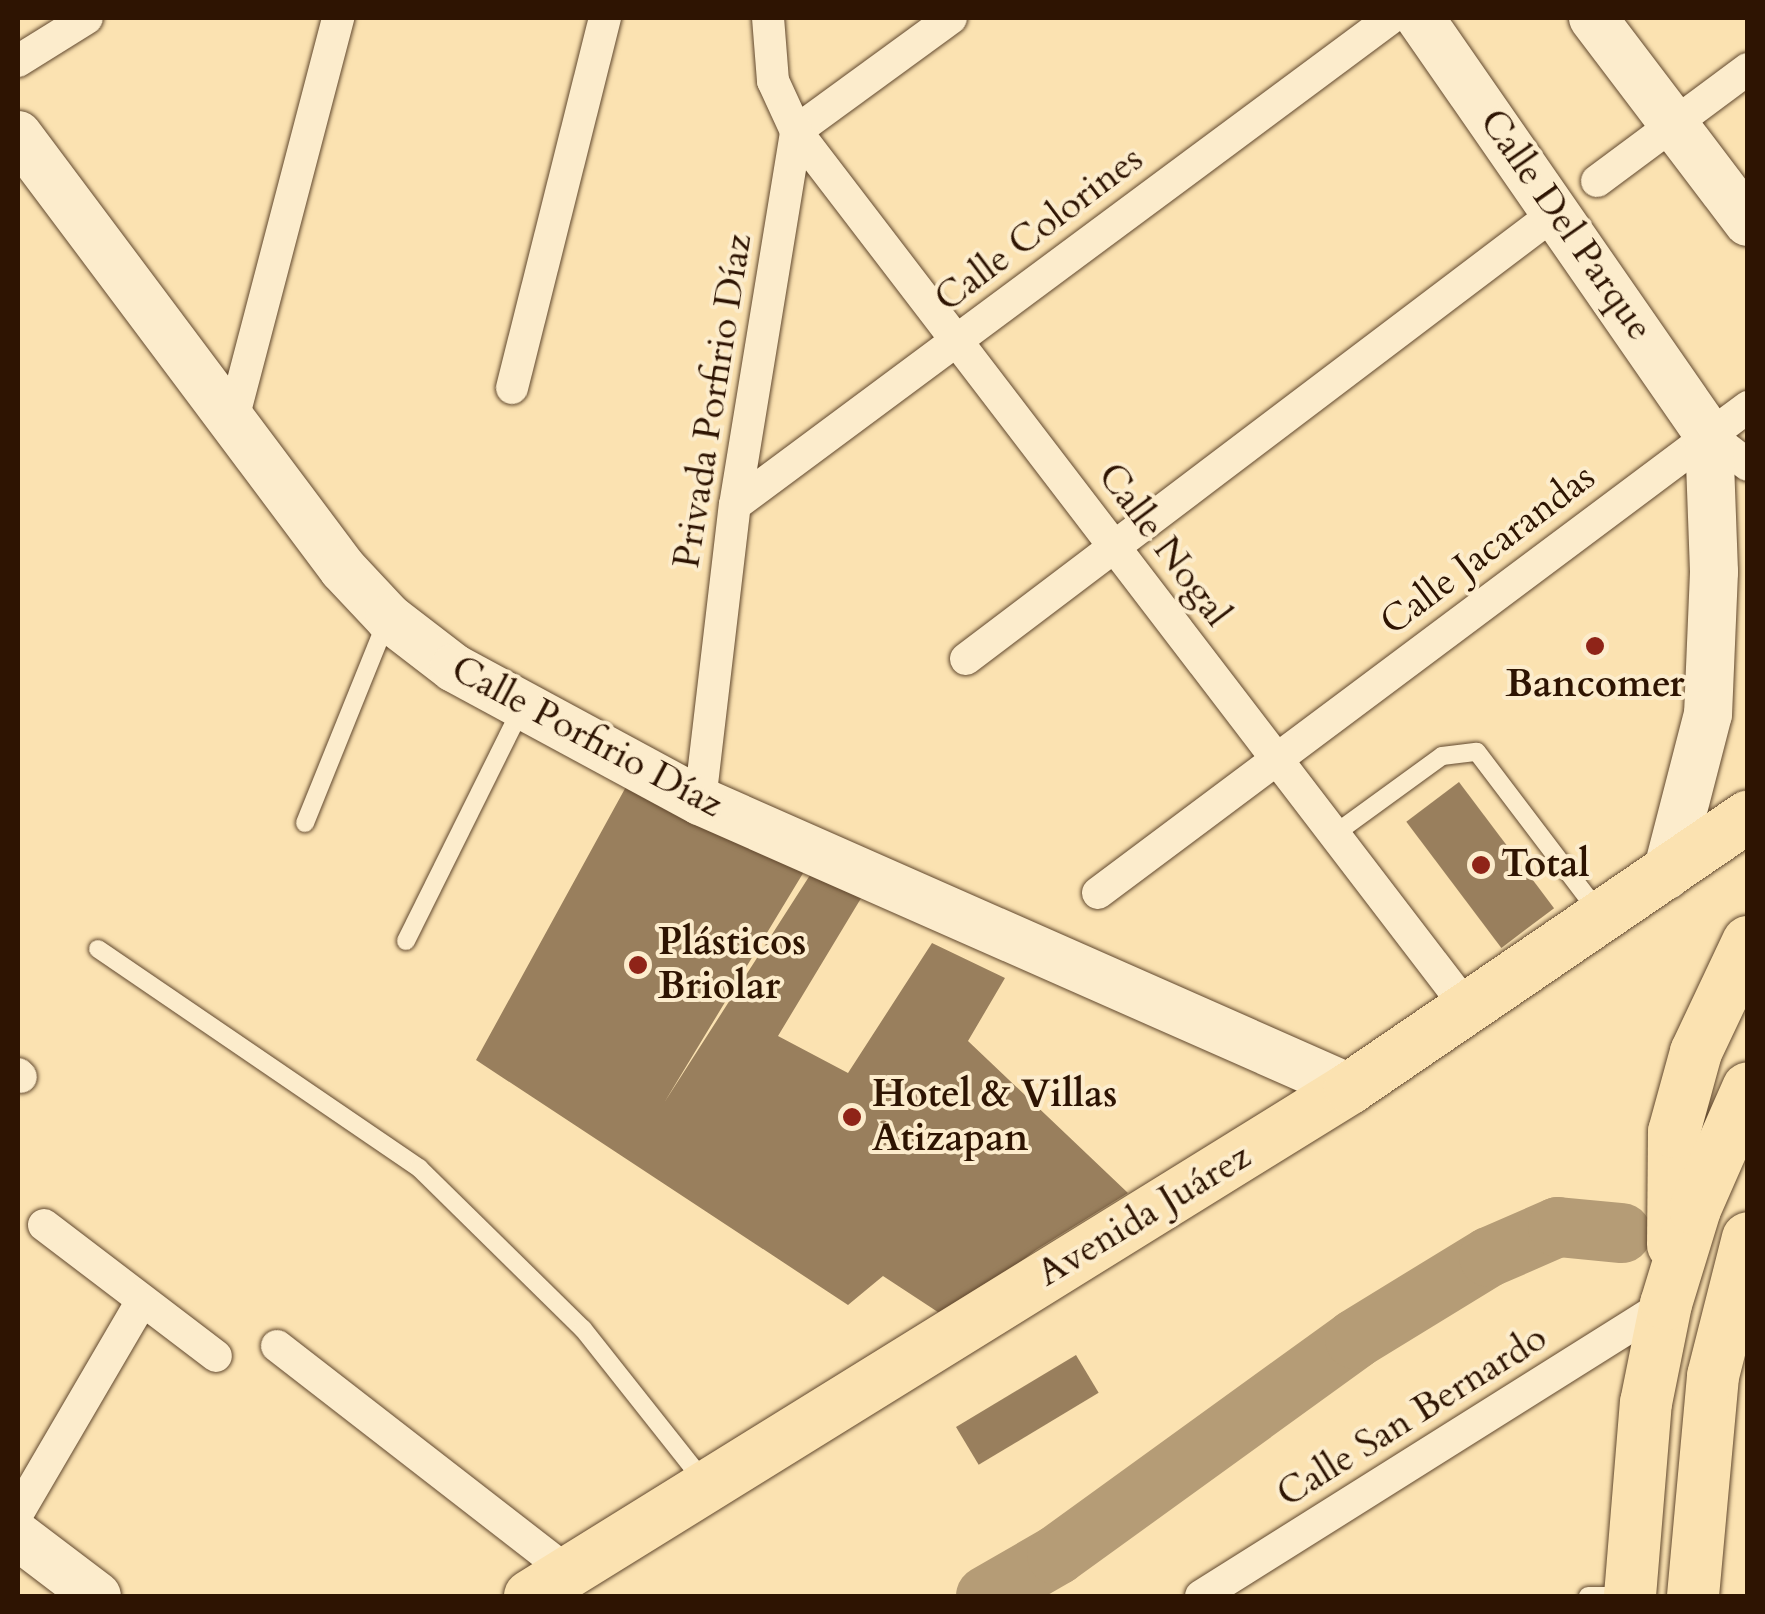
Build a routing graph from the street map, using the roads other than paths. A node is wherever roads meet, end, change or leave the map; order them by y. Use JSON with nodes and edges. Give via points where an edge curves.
{"nodes":[{"id":1,"x":87,"y":18,"type":"edge"},
{"id":2,"x":338,"y":18,"type":"edge"},
{"id":3,"x":605,"y":18,"type":"edge"},
{"id":4,"x":768,"y":18,"type":"edge"},
{"id":5,"x":951,"y":18,"type":"edge"},
{"id":6,"x":1390,"y":18,"type":"edge"},
{"id":7,"x":1420,"y":18,"type":"edge"},
{"id":8,"x":1593,"y":18,"type":"edge"},
{"id":9,"x":18,"y":61,"type":"edge"},
{"id":10,"x":1748,"y":69,"type":"edge"},
{"id":11,"x":1674,"y":123,"type":"junction"},
{"id":12,"x":796,"y":131,"type":"junction"},
{"id":13,"x":18,"y":135,"type":"edge"},
{"id":14,"x":1598,"y":181,"type":"dead end"},
{"id":15,"x":1559,"y":210,"type":"junction"},
{"id":16,"x":1748,"y":222,"type":"edge"},
{"id":17,"x":958,"y":338,"type":"junction"},
{"id":18,"x":512,"y":388,"type":"dead end"},
{"id":19,"x":1748,"y":407,"type":"edge"},
{"id":20,"x":233,"y":419,"type":"junction"},
{"id":21,"x":1709,"y":434,"type":"junction"},
{"id":22,"x":1748,"y":465,"type":"edge"},
{"id":23,"x":735,"y":504,"type":"junction"},
{"id":24,"x":1115,"y":549,"type":"junction"},
{"id":25,"x":388,"y":618,"type":"junction"},
{"id":26,"x":966,"y":658,"type":"dead end"},
{"id":27,"x":522,"y":708,"type":"junction"},
{"id":28,"x":1277,"y":757,"type":"junction"},
{"id":29,"x":700,"y":801,"type":"junction"},
{"id":30,"x":1748,"y":816,"type":"edge"},
{"id":31,"x":305,"y":822,"type":"dead end"},
{"id":32,"x":1336,"y":833,"type":"junction"},
{"id":33,"x":1666,"y":876,"type":"junction"},
{"id":34,"x":1098,"y":893,"type":"dead end"},
{"id":35,"x":1603,"y":918,"type":"junction"},
{"id":36,"x":406,"y":941,"type":"dead end"},
{"id":37,"x":1748,"y":942,"type":"edge"},
{"id":38,"x":98,"y":949,"type":"dead end"},
{"id":39,"x":1468,"y":1008,"type":"junction"},
{"id":40,"x":1350,"y":1088,"type":"junction"},
{"id":41,"x":1748,"y":1088,"type":"edge"},
{"id":42,"x":44,"y":1225,"type":"dead end"},
{"id":43,"x":1748,"y":1238,"type":"edge"},
{"id":44,"x":1671,"y":1288,"type":"junction"},
{"id":45,"x":142,"y":1301,"type":"junction"},
{"id":46,"x":277,"y":1346,"type":"dead end"},
{"id":47,"x":216,"y":1356,"type":"dead end"},
{"id":48,"x":705,"y":1483,"type":"junction"},
{"id":49,"x":18,"y":1513,"type":"edge"},
{"id":50,"x":18,"y":1536,"type":"edge"},
{"id":51,"x":548,"y":1582,"type":"edge"},
{"id":52,"x":97,"y":1596,"type":"edge"},
{"id":53,"x":1201,"y":1596,"type":"edge"},
{"id":54,"x":1588,"y":1596,"type":"edge"},
{"id":55,"x":1630,"y":1596,"type":"edge"},
{"id":56,"x":1693,"y":1596,"type":"edge"}],
"edges":[{"from":1,"to":9,"type":"street"},
{"from":2,"to":20,"type":"street"},
{"from":3,"to":18,"type":"street"},
{"from":4,"to":12,"type":"street","via":[[773,81]]},
{"from":5,"to":12,"type":"street"},
{"from":6,"to":17,"type":"street","name":"Calle Colorines"},
{"from":7,"to":15,"type":"main road","name":"Calle Del Parque"},
{"from":8,"to":11,"type":"main road"},
{"from":10,"to":11,"type":"street"},
{"from":11,"to":14,"type":"street"},
{"from":11,"to":16,"type":"main road"},
{"from":12,"to":17,"type":"street","name":"Calle Nogal"},
{"from":12,"to":23,"type":"street","name":"Privada Porfirio Díaz"},
{"from":13,"to":20,"type":"main road","name":"Calle Porfirio Díaz"},
{"from":15,"to":21,"type":"main road","name":"Calle Del Parque"},
{"from":15,"to":24,"type":"street"},
{"from":17,"to":23,"type":"street","name":"Calle Colorines"},
{"from":17,"to":24,"type":"street","name":"Calle Nogal"},
{"from":19,"to":21,"type":"street","name":"Calle Jacarandas"},
{"from":20,"to":25,"type":"main road","name":"Calle Porfirio Díaz","via":[[343,569]]},
{"from":21,"to":22,"type":"street","name":"Calle Del Parque"},
{"from":21,"to":28,"type":"street","name":"Calle Jacarandas"},
{"from":21,"to":33,"type":"main road","via":[[1714,572],[1708,714]]},
{"from":23,"to":29,"type":"street","name":"Privada Porfirio Díaz"},
{"from":24,"to":26,"type":"street"},
{"from":24,"to":28,"type":"street","name":"Calle Nogal"},
{"from":25,"to":27,"type":"main road","name":"Calle Porfirio Díaz"},
{"from":25,"to":31,"type":"lane"},
{"from":27,"to":29,"type":"main road","name":"Calle Porfirio Díaz"},
{"from":27,"to":36,"type":"lane"},
{"from":28,"to":32,"type":"street","name":"Calle Nogal"},
{"from":28,"to":34,"type":"street","name":"Calle Jacarandas"},
{"from":29,"to":40,"type":"main road","name":"Calle Porfirio Díaz"},
{"from":30,"to":33,"type":"main road","name":"Avenida Juárez"},
{"from":32,"to":35,"type":"lane","via":[[1442,756],[1477,752]]},
{"from":32,"to":39,"type":"street","name":"Calle Nogal"},
{"from":33,"to":35,"type":"main road","name":"Avenida Juárez"},
{"from":35,"to":39,"type":"main road","name":"Avenida Juárez"},
{"from":37,"to":44,"type":"main road","via":[[1696,1052],[1674,1132]]},
{"from":38,"to":48,"type":"lane","via":[[419,1168],[583,1329]]},
{"from":39,"to":40,"type":"main road","name":"Avenida Juárez"},
{"from":40,"to":48,"type":"main road","name":"Avenida Juárez"},
{"from":41,"to":44,"type":"main road","via":[[1695,1209]]},
{"from":42,"to":45,"type":"street"},
{"from":43,"to":56,"type":"main road","via":[[1713,1376]]},
{"from":44,"to":53,"type":"street","name":"Calle San Bernardo"},
{"from":44,"to":55,"type":"main road","via":[[1646,1403]]},
{"from":45,"to":47,"type":"street"},
{"from":45,"to":49,"type":"street"},
{"from":46,"to":51,"type":"street"},
{"from":48,"to":51,"type":"main road","name":"Avenida Juárez"},
{"from":50,"to":52,"type":"main road"},
{"from":54,"to":55,"type":"lane"}]}
